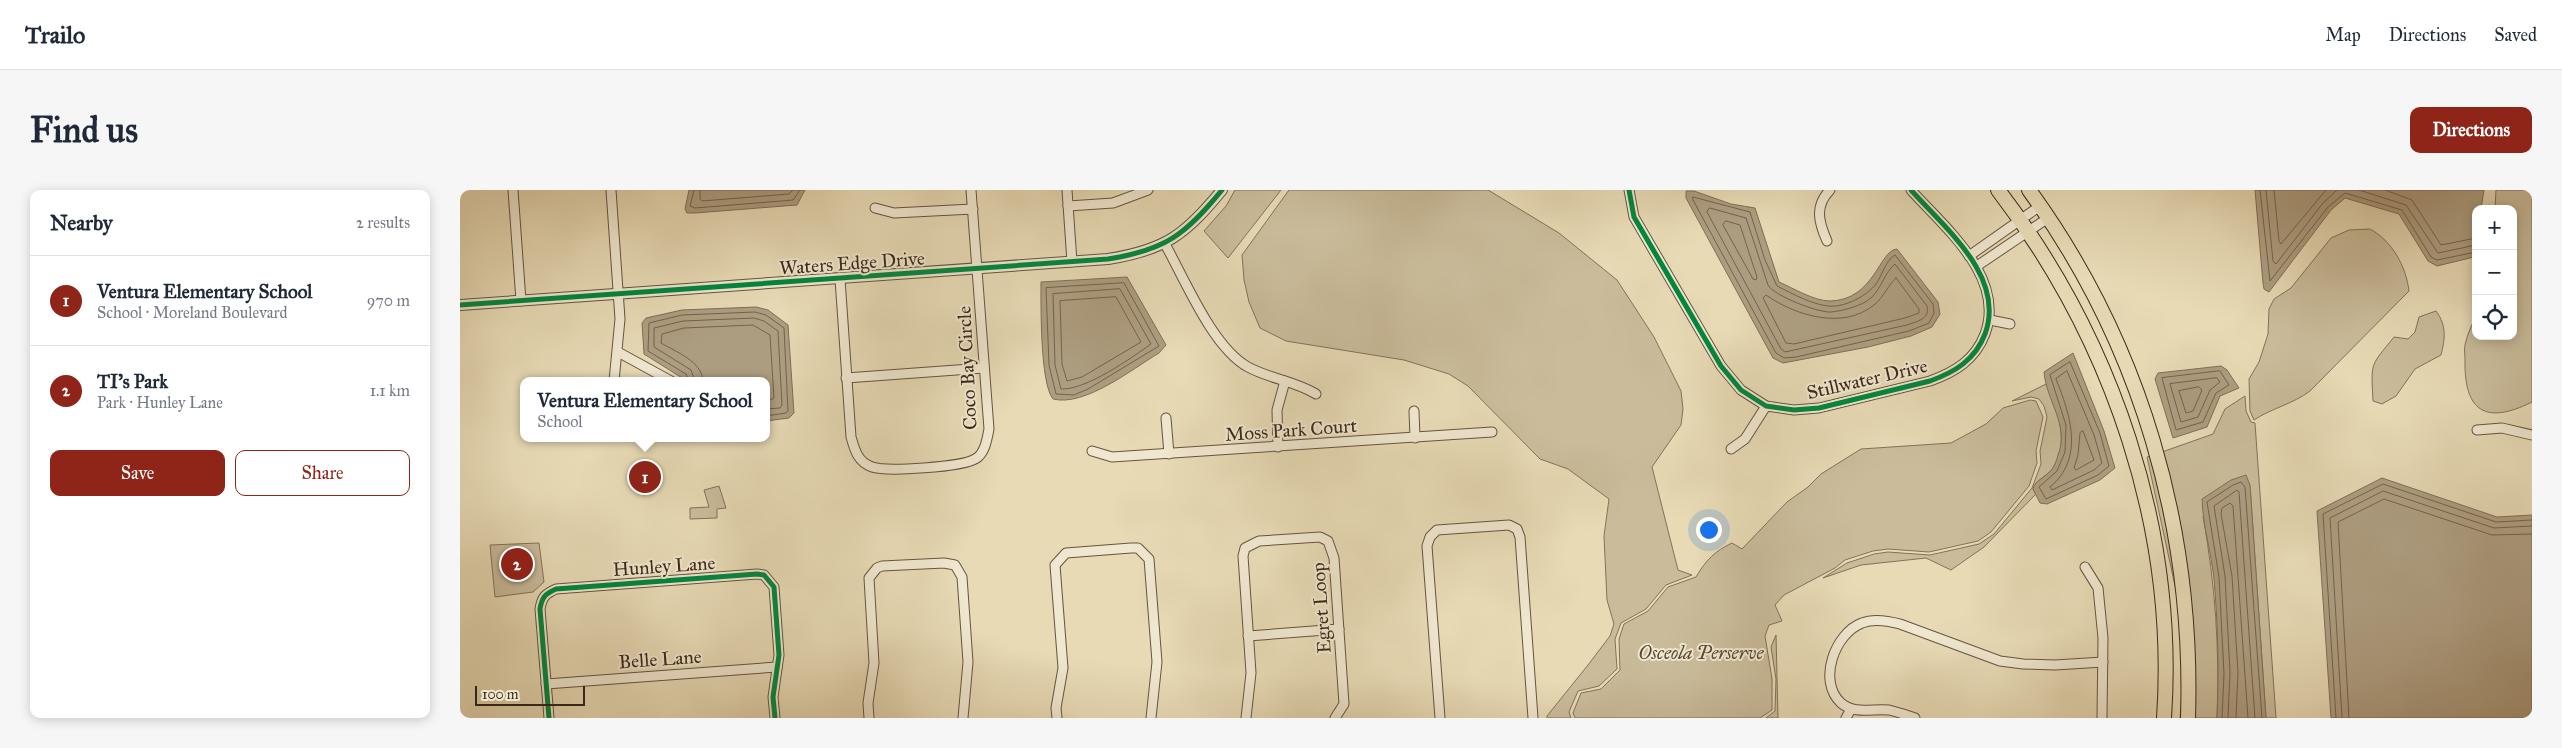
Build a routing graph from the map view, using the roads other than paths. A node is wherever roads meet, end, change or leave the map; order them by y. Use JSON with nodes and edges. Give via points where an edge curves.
{"nodes":[{"id":1,"x":512,"y":190,"type":"edge"},
{"id":2,"x":611,"y":190,"type":"edge"},
{"id":3,"x":971,"y":190,"type":"edge"},
{"id":4,"x":1067,"y":190,"type":"edge"},
{"id":5,"x":1148,"y":190,"type":"edge"},
{"id":6,"x":1222,"y":190,"type":"edge"},
{"id":7,"x":1629,"y":190,"type":"edge"},
{"id":8,"x":1830,"y":190,"type":"edge"},
{"id":9,"x":1911,"y":190,"type":"edge"},
{"id":10,"x":1998,"y":190,"type":"edge"},
{"id":11,"x":2028,"y":190,"type":"edge"},
{"id":12,"x":1068,"y":206,"type":"junction"},
{"id":13,"x":2040,"y":206,"type":"junction"},
{"id":14,"x":875,"y":208,"type":"dead end"},
{"id":15,"x":973,"y":209,"type":"junction"},
{"id":16,"x":2048,"y":218,"type":"junction"},
{"id":17,"x":2021,"y":219,"type":"junction"},
{"id":18,"x":2029,"y":231,"type":"junction"},
{"id":19,"x":1827,"y":241,"type":"dead end"},
{"id":20,"x":1165,"y":244,"type":"junction"},
{"id":21,"x":1968,"y":256,"type":"junction"},
{"id":22,"x":1072,"y":262,"type":"junction"},
{"id":23,"x":1977,"y":266,"type":"junction"},
{"id":24,"x":978,"y":269,"type":"junction"},
{"id":25,"x":840,"y":279,"type":"junction"},
{"id":26,"x":618,"y":294,"type":"junction"},
{"id":27,"x":522,"y":301,"type":"junction"},
{"id":28,"x":460,"y":305,"type":"edge"},
{"id":29,"x":1990,"y":320,"type":"junction"},
{"id":30,"x":2010,"y":324,"type":"dead end"},
{"id":31,"x":618,"y":352,"type":"junction"},
{"id":32,"x":984,"y":368,"type":"junction"},
{"id":33,"x":615,"y":377,"type":"edge"},
{"id":34,"x":664,"y":377,"type":"edge"},
{"id":35,"x":846,"y":378,"type":"junction"},
{"id":36,"x":1285,"y":381,"type":"junction"},
{"id":37,"x":1316,"y":394,"type":"dead end"},
{"id":38,"x":1766,"y":406,"type":"junction"},
{"id":39,"x":1414,"y":411,"type":"dead end"},
{"id":40,"x":1166,"y":418,"type":"dead end"},
{"id":41,"x":2477,"y":430,"type":"dead end"},
{"id":42,"x":1492,"y":432,"type":"dead end"},
{"id":43,"x":2532,"y":435,"type":"edge"},
{"id":44,"x":1415,"y":438,"type":"junction"},
{"id":45,"x":1278,"y":447,"type":"junction"},
{"id":46,"x":1731,"y":449,"type":"dead end"},
{"id":47,"x":1092,"y":451,"type":"dead end"},
{"id":48,"x":1169,"y":454,"type":"junction"},
{"id":49,"x":2085,"y":567,"type":"dead end"},
{"id":50,"x":1339,"y":629,"type":"junction"},
{"id":51,"x":1248,"y":636,"type":"junction"},
{"id":52,"x":2103,"y":662,"type":"junction"},
{"id":53,"x":777,"y":667,"type":"junction"},
{"id":54,"x":546,"y":684,"type":"junction"},
{"id":55,"x":1851,"y":709,"type":"junction"},
{"id":56,"x":549,"y":718,"type":"edge"},
{"id":57,"x":774,"y":718,"type":"edge"},
{"id":58,"x":869,"y":718,"type":"edge"},
{"id":59,"x":963,"y":718,"type":"edge"},
{"id":60,"x":1057,"y":718,"type":"edge"},
{"id":61,"x":1151,"y":718,"type":"edge"},
{"id":62,"x":1246,"y":718,"type":"edge"},
{"id":63,"x":1335,"y":718,"type":"edge"},
{"id":64,"x":1440,"y":718,"type":"edge"},
{"id":65,"x":1533,"y":718,"type":"edge"},
{"id":66,"x":1846,"y":718,"type":"edge"},
{"id":67,"x":1915,"y":718,"type":"edge"},
{"id":68,"x":2102,"y":718,"type":"edge"},
{"id":69,"x":2164,"y":718,"type":"edge"},
{"id":70,"x":2188,"y":718,"type":"edge"}],
"edges":[{"from":1,"to":27,"type":"street"},
{"from":2,"to":26,"type":"street"},
{"from":3,"to":15,"type":"street","name":"Coco Bay Circle"},
{"from":4,"to":12,"type":"street"},
{"from":5,"to":12,"type":"street","via":[[1113,203]]},
{"from":6,"to":20,"type":"street","name":"Waters Edge Drive","via":[[1198,220]]},
{"from":7,"to":38,"type":"street","name":"Stillwater Drive","via":[[1634,217],[1721,366],[1741,390]]},
{"from":8,"to":19,"type":"street","via":[[1823,197],[1818,221]]},
{"from":9,"to":21,"type":"street","name":"Stillwater Drive"},
{"from":10,"to":17,"type":"main road"},
{"from":11,"to":13,"type":"main road"},
{"from":12,"to":22,"type":"street"},
{"from":13,"to":16,"type":"main road"},
{"from":13,"to":17,"type":"street"},
{"from":14,"to":15,"type":"street","via":[[894,213]]},
{"from":15,"to":24,"type":"street","name":"Coco Bay Circle"},
{"from":16,"to":18,"type":"street"},
{"from":16,"to":70,"type":"main road","via":[[2085,276],[2116,338],[2140,398],[2164,475],[2185,600]]},
{"from":17,"to":18,"type":"main road"},
{"from":17,"to":21,"type":"street"},
{"from":18,"to":23,"type":"street"},
{"from":18,"to":69,"type":"main road","via":[[2067,292],[2102,364],[2142,483],[2161,594]]},
{"from":20,"to":22,"type":"street","name":"Waters Edge Drive","via":[[1134,255]]},
{"from":20,"to":36,"type":"street","via":[[1224,349],[1248,367]]},
{"from":21,"to":23,"type":"street","name":"Stillwater Drive"},
{"from":22,"to":24,"type":"street","name":"Waters Edge Drive"},
{"from":23,"to":29,"type":"street","name":"Stillwater Drive","via":[[1989,298]]},
{"from":24,"to":25,"type":"street","name":"Waters Edge Drive"},
{"from":24,"to":32,"type":"street","name":"Coco Bay Circle"},
{"from":25,"to":26,"type":"street","name":"Waters Edge Drive"},
{"from":25,"to":35,"type":"street","name":"Coco Bay Circle"},
{"from":26,"to":27,"type":"street","name":"Waters Edge Drive"},
{"from":26,"to":31,"type":"street"},
{"from":27,"to":28,"type":"street","name":"Waters Edge Drive"},
{"from":29,"to":30,"type":"street"},
{"from":29,"to":38,"type":"street","name":"Stillwater Drive","via":[[1979,349],[1948,374],[1930,381],[1819,408],[1794,410]]},
{"from":31,"to":33,"type":"street"},
{"from":31,"to":34,"type":"street"},
{"from":32,"to":35,"type":"street"},
{"from":32,"to":35,"type":"street","name":"Coco Bay Circle","via":[[989,429],[985,446],[976,459],[962,464],[887,470],[871,467],[857,457],[851,437]]},
{"from":36,"to":37,"type":"street"},
{"from":36,"to":45,"type":"street","via":[[1277,410]]},
{"from":38,"to":46,"type":"street","via":[[1745,439]]},
{"from":39,"to":44,"type":"street"},
{"from":40,"to":48,"type":"street"},
{"from":41,"to":43,"type":"street","via":[[2502,428]]},
{"from":42,"to":44,"type":"street","name":"Moss Park Court"},
{"from":44,"to":45,"type":"street","name":"Moss Park Court"},
{"from":45,"to":48,"type":"street","name":"Moss Park Court"},
{"from":47,"to":48,"type":"street","name":"Moss Park Court","via":[[1112,457]]},
{"from":49,"to":52,"type":"street","via":[[2098,588]]},
{"from":50,"to":51,"type":"street"},
{"from":50,"to":51,"type":"street","name":"Egret Loop","via":[[1334,558],[1328,541],[1320,537],[1258,541],[1245,548],[1243,556]]},
{"from":50,"to":63,"type":"street","name":"Egret Loop","via":[[1344,704]]},
{"from":51,"to":62,"type":"street","name":"Egret Loop","via":[[1251,673]]},
{"from":52,"to":55,"type":"street","via":[[2055,665],[2008,662],[1900,624],[1885,620],[1863,622],[1848,632],[1835,650],[1830,669],[1833,692],[1841,703]]},
{"from":52,"to":68,"type":"street"},
{"from":53,"to":54,"type":"street","name":"Belle Lane"},
{"from":53,"to":54,"type":"street","name":"Hunley Lane","via":[[774,587],[764,575],[738,575],[556,589],[546,593],[540,609]]},
{"from":53,"to":57,"type":"street","name":"Hunley Lane"},
{"from":54,"to":56,"type":"street","name":"Hunley Lane"},
{"from":55,"to":66,"type":"street"},
{"from":55,"to":67,"type":"street","via":[[1889,710]]},
{"from":58,"to":59,"type":"street","via":[[874,663],[869,578],[882,566],[944,563],[954,566],[962,576],[968,662]]},
{"from":60,"to":61,"type":"street","via":[[1063,668],[1055,565],[1066,553],[1138,548],[1149,559],[1157,662]]},
{"from":64,"to":65,"type":"street","via":[[1427,546],[1430,537],[1437,530],[1510,525],[1517,529],[1520,537]]}]}
